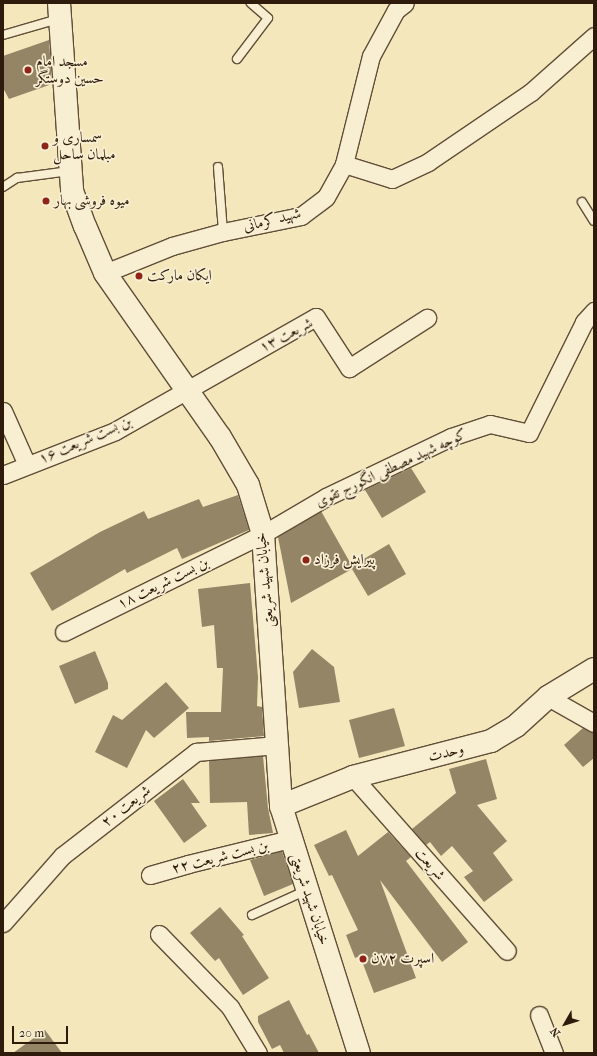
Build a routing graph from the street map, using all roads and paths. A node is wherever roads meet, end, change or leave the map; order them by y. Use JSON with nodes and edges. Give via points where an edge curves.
{"nodes":[{"id":1,"x":251,"y":3,"type":"edge"},
{"id":2,"x":405,"y":3,"type":"edge"},
{"id":3,"x":59,"y":11,"type":"edge"},
{"id":4,"x":3,"y":35,"type":"edge"},
{"id":5,"x":594,"y":36,"type":"edge"},
{"id":6,"x":237,"y":59,"type":"dead end"},
{"id":7,"x":344,"y":164,"type":"junction"},
{"id":8,"x":218,"y":167,"type":"dead end"},
{"id":9,"x":71,"y":171,"type":"junction"},
{"id":10,"x":3,"y":187,"type":"edge"},
{"id":11,"x":582,"y":202,"type":"dead end"},
{"id":12,"x":594,"y":221,"type":"edge"},
{"id":13,"x":223,"y":232,"type":"junction"},
{"id":14,"x":105,"y":273,"type":"junction"},
{"id":15,"x":594,"y":311,"type":"edge"},
{"id":16,"x":427,"y":318,"type":"dead end"},
{"id":17,"x":186,"y":390,"type":"junction"},
{"id":18,"x":3,"y":411,"type":"edge"},
{"id":19,"x":27,"y":465,"type":"junction"},
{"id":20,"x":3,"y":475,"type":"edge"},
{"id":21,"x":263,"y":534,"type":"junction"},
{"id":22,"x":64,"y":632,"type":"dead end"},
{"id":23,"x":594,"y":669,"type":"edge"},
{"id":24,"x":548,"y":697,"type":"junction"},
{"id":25,"x":594,"y":723,"type":"edge"},
{"id":26,"x":277,"y":745,"type":"junction"},
{"id":27,"x":353,"y":777,"type":"junction"},
{"id":28,"x":281,"y":806,"type":"junction"},
{"id":29,"x":290,"y":839,"type":"junction"},
{"id":30,"x":150,"y":876,"type":"dead end"},
{"id":31,"x":308,"y":890,"type":"junction"},
{"id":32,"x":252,"y":915,"type":"dead end"},
{"id":33,"x":3,"y":922,"type":"edge"},
{"id":34,"x":159,"y":934,"type":"dead end"},
{"id":35,"x":507,"y":951,"type":"dead end"},
{"id":36,"x":539,"y":1015,"type":"dead end"},
{"id":37,"x":258,"y":1053,"type":"edge"},
{"id":38,"x":359,"y":1053,"type":"edge"},
{"id":39,"x":554,"y":1053,"type":"edge"}],
"edges":[{"from":1,"to":6,"type":"lane","via":[[268,18]]},
{"from":2,"to":7,"type":"street","name":"شهید کرمانی","via":[[396,10],[371,56]]},
{"from":3,"to":4,"type":"lane"},
{"from":3,"to":9,"type":"street","name":"خیابان شهید شریعتی"},
{"from":5,"to":7,"type":"street","via":[[531,92],[428,162],[392,179]]},
{"from":7,"to":13,"type":"street","name":"شهید کرمانی","via":[[326,197],[301,216]]},
{"from":8,"to":13,"type":"lane"},
{"from":9,"to":10,"type":"lane","via":[[17,178]]},
{"from":9,"to":14,"type":"street","name":"خیابان شهید شریعتی","via":[[72,191]]},
{"from":11,"to":12,"type":"lane"},
{"from":13,"to":14,"type":"street","name":"شهید کرمانی","via":[[172,246]]},
{"from":14,"to":17,"type":"street","name":"خیابان شهید شریعتی"},
{"from":15,"to":21,"type":"street","name":"کوچه شهید مصطفی انگورج تقوی","via":[[584,322],[529,434],[490,424],[451,437],[326,497]]},
{"from":16,"to":17,"type":"street","name":"شریعت ۱۳","via":[[349,368],[316,317]]},
{"from":17,"to":19,"type":"street","name":"بن بست شریعت ۱۶","via":[[115,431]]},
{"from":17,"to":21,"type":"street","name":"خیابان شهید شریعتی","via":[[220,437],[248,486]]},
{"from":18,"to":19,"type":"street"},
{"from":19,"to":20,"type":"street","name":"بن بست شریعت ۱۶"},
{"from":21,"to":22,"type":"street","name":"بن بست شریعت ۱۸"},
{"from":21,"to":26,"type":"street","name":"خیابان شهید شریعتی"},
{"from":23,"to":24,"type":"street","name":"وحدت"},
{"from":24,"to":25,"type":"street"},
{"from":24,"to":27,"type":"street","name":"وحدت","via":[[516,726],[491,741]]},
{"from":26,"to":28,"type":"street","name":"خیابان شهید شریعتی"},
{"from":26,"to":33,"type":"street","name":"شریعت ۲۰","via":[[196,752],[62,856]]},
{"from":27,"to":28,"type":"street","name":"وحدت"},
{"from":27,"to":35,"type":"street","name":"شریعت"},
{"from":28,"to":29,"type":"street","name":"خیابان شهید شریعتی"},
{"from":29,"to":30,"type":"street","name":"بن بست شریعت ۲۲"},
{"from":29,"to":31,"type":"street","name":"خیابان شهید شریعتی"},
{"from":31,"to":32,"type":"lane"},
{"from":31,"to":38,"type":"street","name":"خیابان شهید شریعتی"},
{"from":34,"to":37,"type":"street","via":[[230,1007]]},
{"from":36,"to":39,"type":"street"}]}
